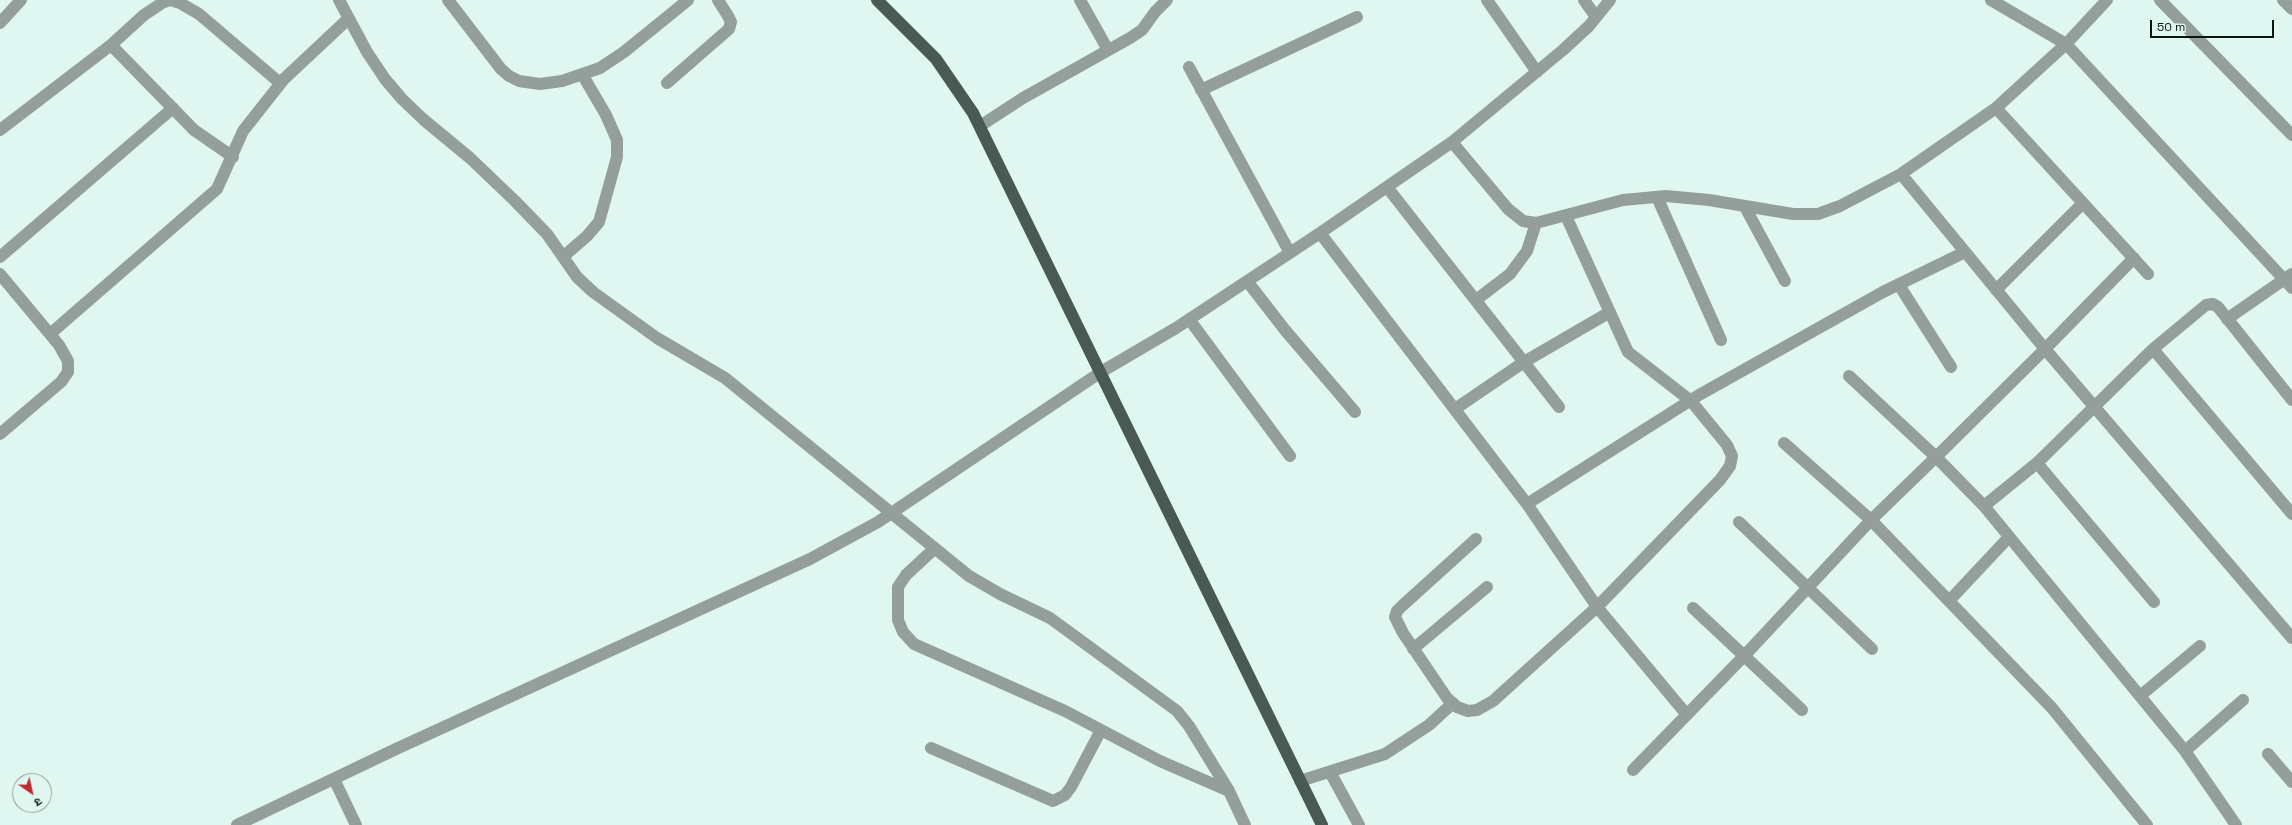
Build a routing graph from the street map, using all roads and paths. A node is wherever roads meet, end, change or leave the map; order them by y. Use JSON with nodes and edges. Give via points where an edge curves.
{"nodes":[{"id":1,"x":21,"y":0,"type":"edge"},
{"id":2,"x":339,"y":0,"type":"edge"},
{"id":3,"x":448,"y":0,"type":"edge"},
{"id":4,"x":688,"y":0,"type":"edge"},
{"id":5,"x":718,"y":0,"type":"edge"},
{"id":6,"x":877,"y":0,"type":"edge"},
{"id":7,"x":1080,"y":0,"type":"edge"},
{"id":8,"x":1167,"y":0,"type":"edge"},
{"id":9,"x":1487,"y":0,"type":"edge"},
{"id":10,"x":1584,"y":0,"type":"edge"},
{"id":11,"x":1610,"y":0,"type":"edge"},
{"id":12,"x":1992,"y":0,"type":"edge"},
{"id":13,"x":2107,"y":0,"type":"edge"},
{"id":14,"x":2160,"y":0,"type":"edge"},
{"id":15,"x":2283,"y":0,"type":"edge"},
{"id":16,"x":2292,"y":9,"type":"edge"},
{"id":17,"x":1357,"y":17,"type":"dead end"},
{"id":18,"x":1596,"y":17,"type":"junction"},
{"id":19,"x":348,"y":19,"type":"junction"},
{"id":20,"x":0,"y":23,"type":"edge"},
{"id":21,"x":111,"y":44,"type":"junction"},
{"id":22,"x":2066,"y":44,"type":"junction"},
{"id":23,"x":1108,"y":50,"type":"junction"},
{"id":24,"x":1189,"y":67,"type":"dead end"},
{"id":25,"x":1537,"y":72,"type":"junction"},
{"id":26,"x":582,"y":74,"type":"junction"},
{"id":27,"x":280,"y":83,"type":"junction"},
{"id":28,"x":667,"y":84,"type":"dead end"},
{"id":29,"x":1201,"y":90,"type":"junction"},
{"id":30,"x":173,"y":108,"type":"junction"},
{"id":31,"x":1996,"y":108,"type":"junction"},
{"id":32,"x":980,"y":126,"type":"junction"},
{"id":33,"x":0,"y":130,"type":"edge"},
{"id":34,"x":2292,"y":135,"type":"edge"},
{"id":35,"x":1452,"y":142,"type":"junction"},
{"id":36,"x":233,"y":157,"type":"junction"},
{"id":37,"x":1901,"y":174,"type":"junction"},
{"id":38,"x":1388,"y":187,"type":"junction"},
{"id":39,"x":1657,"y":197,"type":"junction"},
{"id":40,"x":2083,"y":203,"type":"junction"},
{"id":41,"x":1745,"y":207,"type":"junction"},
{"id":42,"x":1566,"y":216,"type":"junction"},
{"id":43,"x":1536,"y":223,"type":"junction"},
{"id":44,"x":1320,"y":233,"type":"junction"},
{"id":45,"x":1965,"y":252,"type":"junction"},
{"id":46,"x":1290,"y":253,"type":"junction"},
{"id":47,"x":564,"y":256,"type":"junction"},
{"id":48,"x":0,"y":257,"type":"edge"},
{"id":49,"x":2134,"y":258,"type":"junction"},
{"id":50,"x":0,"y":274,"type":"edge"},
{"id":51,"x":2148,"y":274,"type":"dead end"},
{"id":52,"x":1786,"y":280,"type":"dead end"},
{"id":53,"x":2289,"y":280,"type":"edge"},
{"id":54,"x":1247,"y":281,"type":"junction"},
{"id":55,"x":1899,"y":285,"type":"junction"},
{"id":56,"x":1996,"y":290,"type":"junction"},
{"id":57,"x":1476,"y":300,"type":"junction"},
{"id":58,"x":1610,"y":312,"type":"junction"},
{"id":59,"x":1190,"y":319,"type":"junction"},
{"id":60,"x":2227,"y":319,"type":"junction"},
{"id":61,"x":50,"y":334,"type":"junction"},
{"id":62,"x":1721,"y":340,"type":"dead end"},
{"id":63,"x":2153,"y":348,"type":"junction"},
{"id":64,"x":2045,"y":349,"type":"junction"},
{"id":65,"x":1524,"y":362,"type":"junction"},
{"id":66,"x":1951,"y":367,"type":"dead end"},
{"id":67,"x":1101,"y":372,"type":"junction"},
{"id":68,"x":1849,"y":376,"type":"dead end"},
{"id":69,"x":1691,"y":400,"type":"junction"},
{"id":70,"x":2292,"y":400,"type":"edge"},
{"id":71,"x":2096,"y":406,"type":"junction"},
{"id":72,"x":1559,"y":407,"type":"dead end"},
{"id":73,"x":1454,"y":409,"type":"junction"},
{"id":74,"x":1355,"y":412,"type":"dead end"},
{"id":75,"x":0,"y":434,"type":"edge"},
{"id":76,"x":1784,"y":443,"type":"dead end"},
{"id":77,"x":1290,"y":456,"type":"dead end"},
{"id":78,"x":1936,"y":457,"type":"junction"},
{"id":79,"x":2037,"y":463,"type":"junction"},
{"id":80,"x":1527,"y":504,"type":"junction"},
{"id":81,"x":1984,"y":506,"type":"junction"},
{"id":82,"x":892,"y":512,"type":"junction"},
{"id":83,"x":2292,"y":514,"type":"edge"},
{"id":84,"x":1870,"y":520,"type":"junction"},
{"id":85,"x":1739,"y":522,"type":"dead end"},
{"id":86,"x":2009,"y":537,"type":"junction"},
{"id":87,"x":1476,"y":539,"type":"dead end"},
{"id":88,"x":935,"y":548,"type":"junction"},
{"id":89,"x":1487,"y":587,"type":"dead end"},
{"id":90,"x":1808,"y":588,"type":"junction"},
{"id":91,"x":1949,"y":601,"type":"junction"},
{"id":92,"x":2154,"y":602,"type":"dead end"},
{"id":93,"x":1597,"y":607,"type":"junction"},
{"id":94,"x":1694,"y":608,"type":"dead end"},
{"id":95,"x":2292,"y":638,"type":"edge"},
{"id":96,"x":2200,"y":646,"type":"dead end"},
{"id":97,"x":1872,"y":649,"type":"dead end"},
{"id":98,"x":1413,"y":650,"type":"junction"},
{"id":99,"x":1745,"y":655,"type":"junction"},
{"id":100,"x":2140,"y":696,"type":"junction"},
{"id":101,"x":2243,"y":700,"type":"dead end"},
{"id":102,"x":1453,"y":704,"type":"junction"},
{"id":103,"x":1802,"y":710,"type":"dead end"},
{"id":104,"x":1687,"y":715,"type":"junction"},
{"id":105,"x":1101,"y":730,"type":"junction"},
{"id":106,"x":931,"y":748,"type":"dead end"},
{"id":107,"x":2185,"y":751,"type":"junction"},
{"id":108,"x":2268,"y":754,"type":"dead end"},
{"id":109,"x":1633,"y":770,"type":"dead end"},
{"id":110,"x":1330,"y":772,"type":"junction"},
{"id":111,"x":334,"y":779,"type":"junction"},
{"id":112,"x":1300,"y":781,"type":"junction"},
{"id":113,"x":2292,"y":782,"type":"edge"},
{"id":114,"x":1229,"y":791,"type":"junction"},
{"id":115,"x":237,"y":825,"type":"edge"},
{"id":116,"x":356,"y":825,"type":"edge"},
{"id":117,"x":1245,"y":825,"type":"edge"},
{"id":118,"x":1322,"y":825,"type":"edge"},
{"id":119,"x":1359,"y":825,"type":"edge"},
{"id":120,"x":2147,"y":825,"type":"edge"},
{"id":121,"x":2236,"y":825,"type":"edge"}],
"edges":[{"from":1,"to":20,"type":"street"},
{"from":2,"to":19,"type":"street"},
{"from":3,"to":26,"type":"street","via":[[500,69],[509,76],[520,81],[540,84]]},
{"from":4,"to":26,"type":"street","via":[[624,52],[600,68]]},
{"from":5,"to":28,"type":"street","via":[[731,22],[729,29]]},
{"from":6,"to":32,"type":"main road","via":[[936,59]]},
{"from":7,"to":23,"type":"street"},
{"from":8,"to":23,"type":"street","via":[[1142,30]]},
{"from":9,"to":25,"type":"street"},
{"from":10,"to":18,"type":"street"},
{"from":11,"to":18,"type":"street"},
{"from":12,"to":22,"type":"street"},
{"from":13,"to":22,"type":"street"},
{"from":14,"to":34,"type":"street"},
{"from":15,"to":16,"type":"street"},
{"from":17,"to":29,"type":"street"},
{"from":18,"to":25,"type":"street","via":[[1568,46]]},
{"from":19,"to":27,"type":"street"},
{"from":19,"to":47,"type":"street","via":[[385,79],[402,99],[498,185]]},
{"from":21,"to":27,"type":"street","via":[[144,15],[170,0],[199,14]]},
{"from":21,"to":30,"type":"street"},
{"from":21,"to":33,"type":"street"},
{"from":22,"to":31,"type":"street"},
{"from":22,"to":53,"type":"street"},
{"from":23,"to":32,"type":"street","via":[[1023,98]]},
{"from":24,"to":29,"type":"street"},
{"from":25,"to":35,"type":"street"},
{"from":26,"to":47,"type":"street","via":[[617,140],[617,157],[599,222],[588,236]]},
{"from":27,"to":36,"type":"street","via":[[243,130]]},
{"from":29,"to":46,"type":"street"},
{"from":30,"to":36,"type":"street","via":[[194,130]]},
{"from":30,"to":48,"type":"street"},
{"from":31,"to":37,"type":"street"},
{"from":31,"to":40,"type":"street"},
{"from":32,"to":67,"type":"main road"},
{"from":35,"to":38,"type":"street"},
{"from":35,"to":43,"type":"street","via":[[1508,209],[1523,221]]},
{"from":36,"to":61,"type":"street","via":[[217,189]]},
{"from":37,"to":41,"type":"street","via":[[1840,206],[1818,214],[1793,214]]},
{"from":37,"to":45,"type":"street"},
{"from":38,"to":44,"type":"street"},
{"from":38,"to":57,"type":"street"},
{"from":39,"to":41,"type":"street","via":[[1709,200]]},
{"from":39,"to":42,"type":"street","via":[[1623,200]]},
{"from":39,"to":62,"type":"street"},
{"from":40,"to":49,"type":"street"},
{"from":40,"to":56,"type":"street"},
{"from":41,"to":52,"type":"street"},
{"from":42,"to":43,"type":"street"},
{"from":42,"to":58,"type":"street"},
{"from":43,"to":57,"type":"street","via":[[1527,251],[1510,274]]},
{"from":44,"to":46,"type":"street"},
{"from":44,"to":73,"type":"street"},
{"from":45,"to":55,"type":"street"},
{"from":45,"to":56,"type":"street"},
{"from":46,"to":54,"type":"street"},
{"from":47,"to":82,"type":"street","via":[[577,277],[593,292],[657,338],[724,378]]},
{"from":49,"to":51,"type":"street"},
{"from":49,"to":64,"type":"street"},
{"from":50,"to":61,"type":"street"},
{"from":53,"to":60,"type":"street"},
{"from":54,"to":59,"type":"street"},
{"from":54,"to":74,"type":"street"},
{"from":55,"to":66,"type":"street"},
{"from":55,"to":69,"type":"street"},
{"from":56,"to":64,"type":"street"},
{"from":57,"to":65,"type":"street"},
{"from":58,"to":65,"type":"street"},
{"from":58,"to":69,"type":"street","via":[[1628,352]]},
{"from":59,"to":67,"type":"street"},
{"from":59,"to":77,"type":"street"},
{"from":60,"to":63,"type":"street","via":[[2218,307],[2206,305]]},
{"from":60,"to":70,"type":"street"},
{"from":61,"to":75,"type":"street","via":[[68,362],[68,372],[56,387]]},
{"from":63,"to":71,"type":"street"},
{"from":63,"to":83,"type":"street"},
{"from":64,"to":71,"type":"street"},
{"from":64,"to":78,"type":"street"},
{"from":65,"to":72,"type":"street"},
{"from":65,"to":73,"type":"street"},
{"from":67,"to":82,"type":"street"},
{"from":67,"to":112,"type":"main road"},
{"from":68,"to":78,"type":"street"},
{"from":69,"to":80,"type":"street"},
{"from":69,"to":93,"type":"street","via":[[1727,445],[1732,456],[1730,466]]},
{"from":71,"to":79,"type":"street"},
{"from":71,"to":95,"type":"street"},
{"from":73,"to":80,"type":"street"},
{"from":76,"to":84,"type":"street"},
{"from":78,"to":81,"type":"street"},
{"from":78,"to":84,"type":"street"},
{"from":79,"to":81,"type":"street"},
{"from":79,"to":92,"type":"street"},
{"from":80,"to":93,"type":"street"},
{"from":81,"to":86,"type":"street"},
{"from":82,"to":88,"type":"street"},
{"from":82,"to":111,"type":"street","via":[[810,559]]},
{"from":84,"to":90,"type":"street"},
{"from":84,"to":91,"type":"street"},
{"from":85,"to":90,"type":"street"},
{"from":86,"to":91,"type":"street"},
{"from":86,"to":100,"type":"street"},
{"from":87,"to":98,"type":"street","via":[[1396,611],[1397,623]]},
{"from":88,"to":105,"type":"street","via":[[898,587],[898,620],[903,632],[914,644],[933,654],[1065,711]]},
{"from":88,"to":114,"type":"street","via":[[969,576],[1050,618],[1177,711]]},
{"from":89,"to":98,"type":"street"},
{"from":90,"to":97,"type":"street"},
{"from":90,"to":99,"type":"street"},
{"from":91,"to":120,"type":"street","via":[[2052,708]]},
{"from":93,"to":102,"type":"street","via":[[1493,701],[1477,710],[1468,711]]},
{"from":93,"to":104,"type":"street"},
{"from":94,"to":99,"type":"street"},
{"from":96,"to":100,"type":"street"},
{"from":98,"to":102,"type":"street"},
{"from":99,"to":103,"type":"street"},
{"from":99,"to":104,"type":"street"},
{"from":100,"to":107,"type":"street"},
{"from":101,"to":107,"type":"street"},
{"from":102,"to":110,"type":"street","via":[[1429,725],[1385,754]]},
{"from":104,"to":109,"type":"street"},
{"from":105,"to":106,"type":"street","via":[[1071,787],[1065,795],[1053,801]]},
{"from":105,"to":114,"type":"street","via":[[1160,761]]},
{"from":107,"to":121,"type":"street"},
{"from":108,"to":113,"type":"street"},
{"from":110,"to":112,"type":"street"},
{"from":110,"to":119,"type":"street"},
{"from":111,"to":115,"type":"street"},
{"from":111,"to":116,"type":"street"},
{"from":112,"to":118,"type":"main road"},
{"from":114,"to":117,"type":"street"}]}
